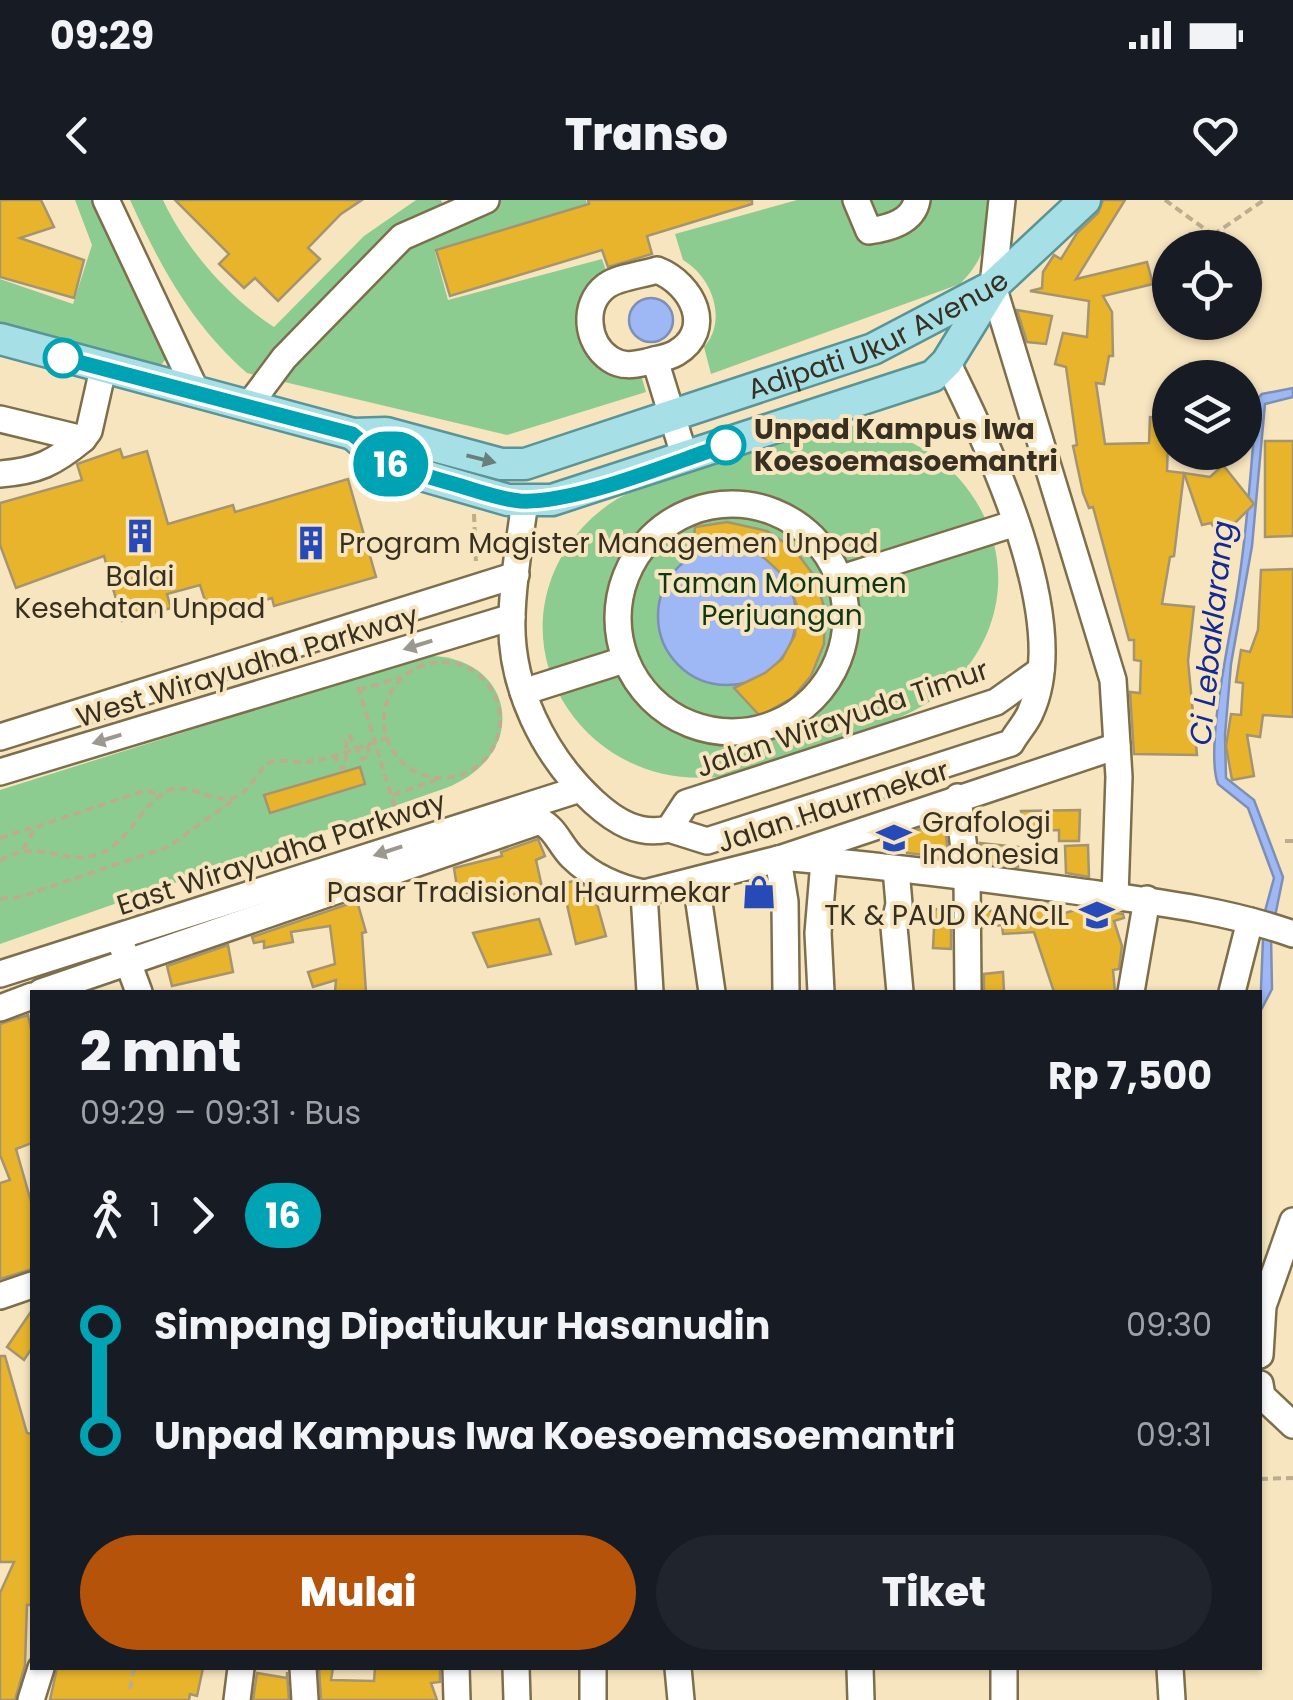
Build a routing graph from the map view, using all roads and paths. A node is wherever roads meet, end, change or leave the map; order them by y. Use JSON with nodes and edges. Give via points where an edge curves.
{"nodes":[{"id":1,"x":106,"y":200,"type":"edge"},
{"id":2,"x":486,"y":200,"type":"edge"},
{"id":3,"x":856,"y":200,"type":"edge"},
{"id":4,"x":917,"y":200,"type":"edge"},
{"id":5,"x":1002,"y":200,"type":"edge"},
{"id":6,"x":1085,"y":200,"type":"edge"},
{"id":7,"x":1165,"y":200,"type":"edge"},
{"id":8,"x":1264,"y":200,"type":"edge"},
{"id":9,"x":1206,"y":230,"type":"edge"},
{"id":10,"x":1220,"y":230,"type":"edge"},
{"id":11,"x":993,"y":286,"type":"junction"},
{"id":12,"x":0,"y":339,"type":"edge"},
{"id":13,"x":655,"y":360,"type":"junction"},
{"id":14,"x":948,"y":362,"type":"junction"},
{"id":15,"x":103,"y":369,"type":"junction"},
{"id":16,"x":197,"y":393,"type":"junction"},
{"id":17,"x":249,"y":405,"type":"junction"},
{"id":18,"x":672,"y":416,"type":"junction"},
{"id":19,"x":0,"y":419,"type":"edge"},
{"id":20,"x":352,"y":434,"type":"junction"},
{"id":21,"x":83,"y":440,"type":"junction"},
{"id":22,"x":685,"y":458,"type":"junction"},
{"id":23,"x":0,"y":474,"type":"edge"},
{"id":24,"x":525,"y":501,"type":"junction"},
{"id":25,"x":473,"y":509,"type":"dead end"},
{"id":26,"x":1016,"y":523,"type":"junction"},
{"id":27,"x":516,"y":576,"type":"junction"},
{"id":28,"x":839,"y":579,"type":"junction"},
{"id":29,"x":478,"y":587,"type":"junction"},
{"id":30,"x":512,"y":617,"type":"junction"},
{"id":31,"x":624,"y":660,"type":"junction"},
{"id":32,"x":1041,"y":670,"type":"junction"},
{"id":33,"x":405,"y":675,"type":"junction"},
{"id":34,"x":355,"y":678,"type":"junction"},
{"id":35,"x":523,"y":692,"type":"junction"},
{"id":36,"x":0,"y":737,"type":"edge"},
{"id":37,"x":387,"y":738,"type":"junction"},
{"id":38,"x":371,"y":743,"type":"junction"},
{"id":39,"x":1117,"y":746,"type":"junction"},
{"id":40,"x":356,"y":747,"type":"junction"},
{"id":41,"x":346,"y":751,"type":"junction"},
{"id":42,"x":333,"y":754,"type":"junction"},
{"id":43,"x":0,"y":772,"type":"edge"},
{"id":44,"x":441,"y":778,"type":"junction"},
{"id":45,"x":580,"y":789,"type":"junction"},
{"id":46,"x":238,"y":796,"type":"junction"},
{"id":47,"x":391,"y":796,"type":"junction"},
{"id":48,"x":161,"y":797,"type":"junction"},
{"id":49,"x":958,"y":797,"type":"junction"},
{"id":50,"x":36,"y":827,"type":"junction"},
{"id":51,"x":670,"y":829,"type":"junction"},
{"id":52,"x":0,"y":838,"type":"edge"},
{"id":53,"x":1285,"y":840,"type":"dead end"},
{"id":54,"x":1293,"y":841,"type":"edge"},
{"id":55,"x":406,"y":845,"type":"junction"},
{"id":56,"x":23,"y":849,"type":"junction"},
{"id":57,"x":96,"y":855,"type":"junction"},
{"id":58,"x":780,"y":858,"type":"junction"},
{"id":59,"x":0,"y":861,"type":"edge"},
{"id":60,"x":824,"y":861,"type":"junction"},
{"id":61,"x":896,"y":869,"type":"junction"},
{"id":62,"x":101,"y":870,"type":"junction"},
{"id":63,"x":967,"y":876,"type":"junction"},
{"id":64,"x":701,"y":879,"type":"junction"},
{"id":65,"x":644,"y":893,"type":"junction"},
{"id":66,"x":1115,"y":896,"type":"junction"},
{"id":67,"x":0,"y":899,"type":"edge"},
{"id":68,"x":1147,"y":900,"type":"junction"},
{"id":69,"x":1252,"y":922,"type":"junction"},
{"id":70,"x":1288,"y":933,"type":"edge"},
{"id":71,"x":123,"y":948,"type":"junction"},
{"id":72,"x":0,"y":974,"type":"edge"},
{"id":73,"x":46,"y":990,"type":"edge"},
{"id":74,"x":138,"y":990,"type":"edge"},
{"id":75,"x":650,"y":990,"type":"edge"},
{"id":76,"x":712,"y":990,"type":"edge"},
{"id":77,"x":786,"y":990,"type":"edge"},
{"id":78,"x":821,"y":990,"type":"edge"},
{"id":79,"x":900,"y":990,"type":"edge"},
{"id":80,"x":968,"y":990,"type":"edge"},
{"id":81,"x":1131,"y":990,"type":"edge"},
{"id":82,"x":1233,"y":990,"type":"edge"},
{"id":83,"x":30,"y":997,"type":"edge"},
{"id":84,"x":0,"y":1008,"type":"edge"},
{"id":85,"x":1293,"y":1220,"type":"edge"},
{"id":86,"x":30,"y":1285,"type":"edge"},
{"id":87,"x":0,"y":1296,"type":"edge"},
{"id":88,"x":1262,"y":1330,"type":"edge"},
{"id":89,"x":1262,"y":1393,"type":"edge"},
{"id":90,"x":1293,"y":1426,"type":"edge"},
{"id":91,"x":1293,"y":1478,"type":"edge"},
{"id":92,"x":1262,"y":1479,"type":"edge"},
{"id":93,"x":40,"y":1670,"type":"edge"},
{"id":94,"x":134,"y":1670,"type":"edge"},
{"id":95,"x":241,"y":1670,"type":"edge"},
{"id":96,"x":303,"y":1670,"type":"edge"},
{"id":97,"x":456,"y":1670,"type":"edge"},
{"id":98,"x":516,"y":1670,"type":"edge"},
{"id":99,"x":593,"y":1670,"type":"edge"},
{"id":100,"x":678,"y":1670,"type":"edge"},
{"id":101,"x":860,"y":1670,"type":"edge"},
{"id":102,"x":1004,"y":1670,"type":"edge"},
{"id":103,"x":1170,"y":1670,"type":"edge"},
{"id":104,"x":130,"y":1689,"type":"dead end"},
{"id":105,"x":31,"y":1700,"type":"edge"},
{"id":106,"x":237,"y":1700,"type":"edge"},
{"id":107,"x":305,"y":1700,"type":"edge"},
{"id":108,"x":457,"y":1700,"type":"edge"},
{"id":109,"x":517,"y":1700,"type":"edge"},
{"id":110,"x":593,"y":1700,"type":"edge"},
{"id":111,"x":682,"y":1700,"type":"edge"},
{"id":112,"x":861,"y":1700,"type":"edge"},
{"id":113,"x":1004,"y":1700,"type":"edge"},
{"id":114,"x":1172,"y":1700,"type":"edge"}],
"edges":[{"from":1,"to":16,"type":"street"},
{"from":2,"to":17,"type":"street","via":[[402,238],[284,358]]},
{"from":3,"to":4,"type":"street","via":[[869,232],[908,218]]},
{"from":5,"to":11,"type":"street"},
{"from":6,"to":11,"type":"main road"},
{"from":7,"to":9,"type":"path"},
{"from":8,"to":10,"type":"path"},
{"from":11,"to":14,"type":"main road","name":"Adipati Ukur Avenue"},
{"from":11,"to":18,"type":"main road","name":"Adipati Ukur Avenue","via":[[873,349]]},
{"from":11,"to":39,"type":"street","via":[[1108,656]]},
{"from":12,"to":15,"type":"main road","name":"Adipati Ukur Avenue"},
{"from":13,"to":13,"type":"street","via":[[677,352],[695,322],[687,288],[657,270],[608,284],[590,314],[590,332],[611,360],[628,366]]},
{"from":13,"to":18,"type":"street"},
{"from":14,"to":22,"type":"main road","name":"Adipati Ukur Avenue","via":[[915,384]]},
{"from":14,"to":26,"type":"street"},
{"from":15,"to":16,"type":"main road","name":"Adipati Ukur Avenue"},
{"from":15,"to":21,"type":"street"},
{"from":16,"to":17,"type":"main road","name":"Adipati Ukur Avenue"},
{"from":17,"to":20,"type":"main road","name":"Adipati Ukur Avenue"},
{"from":20,"to":18,"type":"main road","name":"Adipati Ukur Avenue","one_way":true,"via":[[386,433],[525,464]]},
{"from":18,"to":22,"type":"street"},
{"from":19,"to":21,"type":"street"},
{"from":20,"to":24,"type":"main road","name":"Adipati Ukur Avenue","via":[[404,470]]},
{"from":21,"to":23,"type":"street","via":[[56,462]]},
{"from":22,"to":24,"type":"main road","name":"Adipati Ukur Avenue","via":[[578,494]]},
{"from":24,"to":27,"type":"street"},
{"from":25,"to":29,"type":"path"},
{"from":26,"to":28,"type":"street"},
{"from":26,"to":32,"type":"street","via":[[1042,617]]},
{"from":27,"to":29,"type":"street"},
{"from":27,"to":30,"type":"street"},
{"from":28,"to":31,"type":"street","via":[[846,623],[835,667],[809,703],[770,726],[726,733],[683,722],[647,695]]},
{"from":28,"to":31,"type":"street","via":[[816,541],[780,514],[737,504],[693,511],[656,533],[629,569],[618,612]]},
{"from":29,"to":36,"type":"street"},
{"from":30,"to":34,"type":"street","name":"West Wirayudha Parkway","one_way":true},
{"from":30,"to":35,"type":"street"},
{"from":31,"to":35,"type":"street"},
{"from":32,"to":51,"type":"street","name":"Jalan Wirayuda Timur","via":[[996,702],[686,803]]},
{"from":32,"to":51,"type":"street","via":[[1032,710],[1011,743],[706,841]]},
{"from":33,"to":34,"type":"path"},
{"from":33,"to":37,"type":"path","via":[[385,710]]},
{"from":33,"to":44,"type":"path","via":[[429,663],[456,664],[480,676],[497,700],[500,727],[490,754],[469,772]]},
{"from":34,"to":38,"type":"path"},
{"from":34,"to":43,"type":"street","name":"West Wirayudha Parkway","one_way":true},
{"from":35,"to":45,"type":"street","via":[[556,759]]},
{"from":37,"to":38,"type":"path"},
{"from":37,"to":44,"type":"path","via":[[413,771]]},
{"from":38,"to":40,"type":"path"},
{"from":38,"to":40,"type":"path","via":[[368,758]]},
{"from":38,"to":47,"type":"path"},
{"from":39,"to":49,"type":"street","name":"Jalan Haurmekar"},
{"from":39,"to":66,"type":"street"},
{"from":40,"to":41,"type":"path"},
{"from":40,"to":41,"type":"path","via":[[348,735]]},
{"from":41,"to":42,"type":"path"},
{"from":41,"to":42,"type":"path","via":[[342,769]]},
{"from":42,"to":46,"type":"path","via":[[310,762],[275,760]]},
{"from":44,"to":47,"type":"path"},
{"from":45,"to":51,"type":"street","via":[[639,830]]},
{"from":45,"to":55,"type":"street","name":"East Wirayudha Parkway"},
{"from":46,"to":48,"type":"path","via":[[179,788]]},
{"from":46,"to":62,"type":"path","via":[[168,847]]},
{"from":47,"to":55,"type":"path"},
{"from":48,"to":50,"type":"path","via":[[140,792]]},
{"from":48,"to":57,"type":"path"},
{"from":49,"to":58,"type":"street","name":"Jalan Haurmekar"},
{"from":49,"to":63,"type":"street"},
{"from":50,"to":52,"type":"path"},
{"from":50,"to":56,"type":"path"},
{"from":53,"to":54,"type":"path"},
{"from":55,"to":71,"type":"street","name":"East Wirayudha Parkway","one_way":true},
{"from":56,"to":57,"type":"path"},
{"from":56,"to":59,"type":"path"},
{"from":57,"to":62,"type":"path"},
{"from":58,"to":60,"type":"street"},
{"from":58,"to":64,"type":"street","name":"Jalan Haurmekar"},
{"from":58,"to":77,"type":"street"},
{"from":60,"to":61,"type":"street"},
{"from":60,"to":78,"type":"street"},
{"from":61,"to":63,"type":"street"},
{"from":61,"to":79,"type":"street"},
{"from":62,"to":67,"type":"path"},
{"from":63,"to":66,"type":"street"},
{"from":63,"to":80,"type":"street"},
{"from":64,"to":65,"type":"street","name":"Jalan Haurmekar"},
{"from":64,"to":76,"type":"street"},
{"from":65,"to":71,"type":"street","via":[[610,882],[572,856],[540,820]]},
{"from":65,"to":75,"type":"street"},
{"from":66,"to":68,"type":"street"},
{"from":68,"to":69,"type":"street"},
{"from":68,"to":81,"type":"street"},
{"from":69,"to":70,"type":"street"},
{"from":69,"to":82,"type":"street"},
{"from":71,"to":72,"type":"street","name":"East Wirayudha Parkway"},
{"from":71,"to":73,"type":"street"},
{"from":71,"to":74,"type":"street"},
{"from":83,"to":84,"type":"street"},
{"from":85,"to":88,"type":"street"},
{"from":86,"to":87,"type":"street"},
{"from":89,"to":90,"type":"street"},
{"from":91,"to":92,"type":"path"},
{"from":93,"to":105,"type":"street"},
{"from":94,"to":104,"type":"path"},
{"from":95,"to":106,"type":"street"},
{"from":96,"to":107,"type":"street"},
{"from":97,"to":108,"type":"street"},
{"from":98,"to":109,"type":"street"},
{"from":99,"to":110,"type":"street"},
{"from":100,"to":111,"type":"street"},
{"from":101,"to":112,"type":"street"},
{"from":102,"to":113,"type":"street"},
{"from":103,"to":114,"type":"street"}]}
